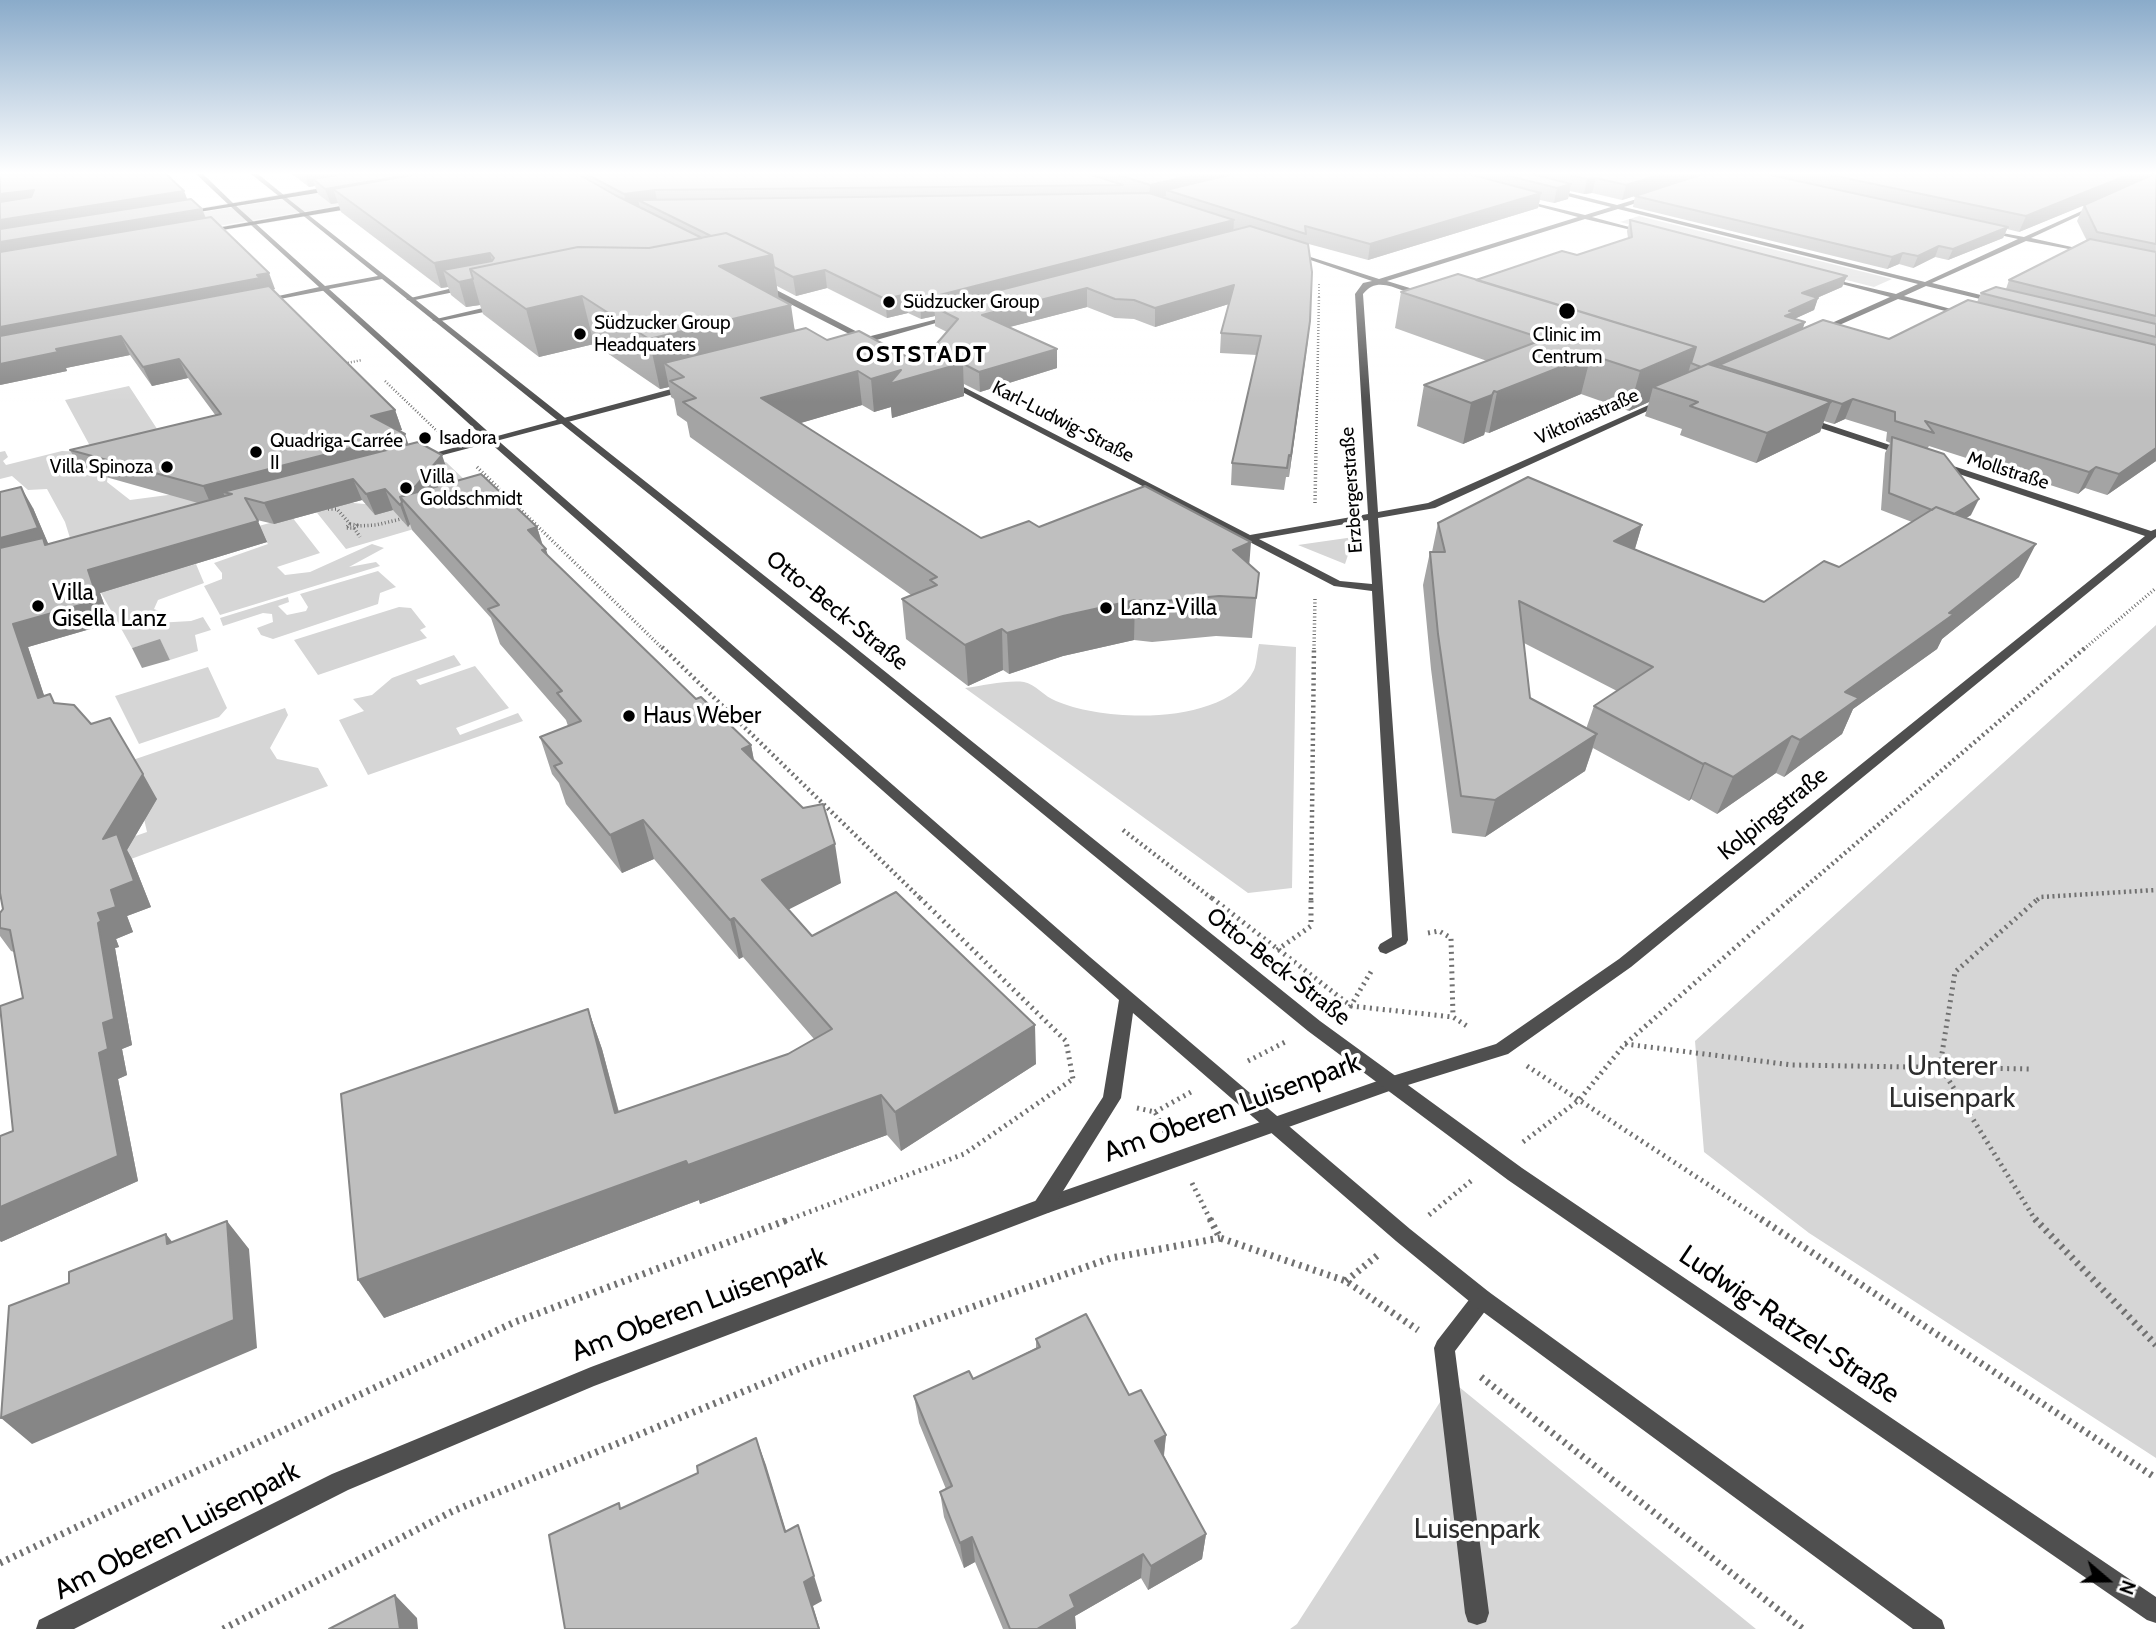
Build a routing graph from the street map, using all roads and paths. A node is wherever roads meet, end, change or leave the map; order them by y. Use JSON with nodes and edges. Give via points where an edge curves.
{"nodes":[{"id":1,"x":283,"y":250,"type":"edge"},
{"id":2,"x":349,"y":250,"type":"edge"},
{"id":3,"x":1285,"y":250,"type":"edge"},
{"id":4,"x":1479,"y":250,"type":"edge"},
{"id":5,"x":1789,"y":250,"type":"edge"},
{"id":6,"x":2001,"y":250,"type":"edge"},
{"id":7,"x":2076,"y":250,"type":"edge"},
{"id":8,"x":2090,"y":253,"type":"edge"},
{"id":9,"x":1334,"y":266,"type":"junction"},
{"id":10,"x":1819,"y":276,"type":"edge"},
{"id":11,"x":382,"y":277,"type":"junction"},
{"id":12,"x":1379,"y":281,"type":"junction"},
{"id":13,"x":759,"y":284,"type":"edge"},
{"id":14,"x":1925,"y":284,"type":"junction"},
{"id":15,"x":471,"y":286,"type":"edge"},
{"id":16,"x":324,"y":288,"type":"junction"},
{"id":17,"x":1898,"y":296,"type":"junction"},
{"id":18,"x":1430,"y":298,"type":"edge"},
{"id":19,"x":410,"y":299,"type":"junction"},
{"id":20,"x":254,"y":302,"type":"edge"},
{"id":21,"x":514,"y":303,"type":"edge"},
{"id":22,"x":2007,"y":304,"type":"edge"},
{"id":23,"x":959,"y":315,"type":"edge"},
{"id":24,"x":1975,"y":316,"type":"edge"},
{"id":25,"x":436,"y":320,"type":"junction"},
{"id":26,"x":1811,"y":335,"type":"edge"},
{"id":27,"x":867,"y":340,"type":"junction"},
{"id":28,"x":878,"y":346,"type":"edge"},
{"id":29,"x":840,"y":347,"type":"edge"},
{"id":30,"x":353,"y":350,"type":"dead end"},
{"id":31,"x":362,"y":360,"type":"junction"},
{"id":32,"x":336,"y":366,"type":"edge"},
{"id":33,"x":371,"y":368,"type":"dead end"},
{"id":34,"x":934,"y":375,"type":"edge"},
{"id":35,"x":380,"y":377,"type":"dead end"},
{"id":36,"x":692,"y":386,"type":"edge"},
{"id":37,"x":1675,"y":397,"type":"edge"},
{"id":38,"x":1792,"y":416,"type":"edge"},
{"id":39,"x":562,"y":420,"type":"junction"},
{"id":40,"x":491,"y":439,"type":"junction"},
{"id":41,"x":457,"y":448,"type":"junction"},
{"id":42,"x":1911,"y":455,"type":"edge"},
{"id":43,"x":410,"y":461,"type":"edge"},
{"id":44,"x":1937,"y":464,"type":"edge"},
{"id":45,"x":335,"y":503,"type":"edge"},
{"id":46,"x":415,"y":515,"type":"edge"},
{"id":47,"x":1373,"y":517,"type":"junction"},
{"id":48,"x":356,"y":527,"type":"junction"},
{"id":49,"x":1315,"y":527,"type":"junction"},
{"id":50,"x":2154,"y":534,"type":"edge"},
{"id":51,"x":360,"y":537,"type":"dead end"},
{"id":52,"x":1249,"y":538,"type":"junction"},
{"id":53,"x":1316,"y":573,"type":"junction"},
{"id":54,"x":1378,"y":588,"type":"junction"},
{"id":55,"x":2156,"y":588,"type":"edge"},
{"id":56,"x":1112,"y":821,"type":"dead end"},
{"id":57,"x":2156,"y":890,"type":"edge"},
{"id":58,"x":1393,"y":944,"type":"junction"},
{"id":59,"x":1277,"y":950,"type":"junction"},
{"id":60,"x":1127,"y":998,"type":"junction"},
{"id":61,"x":1351,"y":1006,"type":"junction"},
{"id":62,"x":1314,"y":1026,"type":"junction"},
{"id":63,"x":1625,"y":1044,"type":"junction"},
{"id":64,"x":1940,"y":1066,"type":"junction"},
{"id":65,"x":2031,"y":1069,"type":"dead end"},
{"id":66,"x":1219,"y":1076,"type":"junction"},
{"id":67,"x":1073,"y":1079,"type":"junction"},
{"id":68,"x":1392,"y":1083,"type":"junction"},
{"id":69,"x":1112,"y":1098,"type":"junction"},
{"id":70,"x":1579,"y":1100,"type":"junction"},
{"id":71,"x":1155,"y":1112,"type":"junction"},
{"id":72,"x":1275,"y":1125,"type":"junction"},
{"id":73,"x":1179,"y":1158,"type":"junction"},
{"id":74,"x":1497,"y":1160,"type":"junction"},
{"id":75,"x":1043,"y":1206,"type":"junction"},
{"id":76,"x":1403,"y":1235,"type":"junction"},
{"id":77,"x":1220,"y":1238,"type":"junction"},
{"id":78,"x":1346,"y":1282,"type":"junction"},
{"id":79,"x":1482,"y":1299,"type":"junction"},
{"id":80,"x":2156,"y":1345,"type":"edge"},
{"id":81,"x":1444,"y":1348,"type":"junction"},
{"id":82,"x":2156,"y":1478,"type":"edge"},
{"id":83,"x":0,"y":1563,"type":"edge"},
{"id":84,"x":2156,"y":1611,"type":"edge"},
{"id":85,"x":1478,"y":1613,"type":"dead end"},
{"id":86,"x":48,"y":1629,"type":"edge"},
{"id":87,"x":223,"y":1629,"type":"edge"},
{"id":88,"x":1803,"y":1629,"type":"edge"},
{"id":89,"x":1933,"y":1629,"type":"edge"}],
"edges":[{"from":1,"to":16,"type":"street"},
{"from":2,"to":11,"type":"street","name":"Otto-Beck-Straße"},
{"from":3,"to":9,"type":"street"},
{"from":4,"to":12,"type":"street"},
{"from":5,"to":14,"type":"street"},
{"from":6,"to":14,"type":"street"},
{"from":7,"to":8,"type":"street"},
{"from":9,"to":12,"type":"street"},
{"from":9,"to":49,"type":"path","via":[[1319,271]]},
{"from":10,"to":17,"type":"street"},
{"from":11,"to":16,"type":"street"},
{"from":11,"to":19,"type":"street","name":"Otto-Beck-Straße"},
{"from":12,"to":18,"type":"street"},
{"from":12,"to":47,"type":"street","name":"Erzbergerstraße","via":[[1366,285],[1359,294]]},
{"from":13,"to":27,"type":"street"},
{"from":14,"to":17,"type":"street"},
{"from":14,"to":22,"type":"street"},
{"from":15,"to":19,"type":"street"},
{"from":16,"to":20,"type":"street"},
{"from":16,"to":40,"type":"street"},
{"from":17,"to":24,"type":"street"},
{"from":17,"to":26,"type":"street"},
{"from":19,"to":25,"type":"street","name":"Otto-Beck-Straße"},
{"from":21,"to":25,"type":"street"},
{"from":23,"to":27,"type":"street"},
{"from":25,"to":39,"type":"street","name":"Otto-Beck-Straße"},
{"from":27,"to":28,"type":"street"},
{"from":27,"to":29,"type":"street"},
{"from":30,"to":31,"type":"path"},
{"from":31,"to":32,"type":"path"},
{"from":31,"to":33,"type":"path"},
{"from":34,"to":52,"type":"street","name":"Karl-Ludwig-Straße"},
{"from":35,"to":41,"type":"path"},
{"from":36,"to":39,"type":"street"},
{"from":37,"to":47,"type":"street","name":"Viktoriastraße","via":[[1431,506]]},
{"from":38,"to":42,"type":"street"},
{"from":39,"to":40,"type":"street"},
{"from":39,"to":62,"type":"street","name":"Otto-Beck-Straße"},
{"from":40,"to":41,"type":"street"},
{"from":40,"to":60,"type":"street"},
{"from":41,"to":43,"type":"street"},
{"from":41,"to":67,"type":"path","via":[[1066,1041]]},
{"from":44,"to":50,"type":"street","name":"Mollstraße"},
{"from":45,"to":48,"type":"path","via":[[322,506],[337,509]]},
{"from":46,"to":48,"type":"path"},
{"from":47,"to":49,"type":"street","name":"Viktoriastraße"},
{"from":47,"to":54,"type":"street","name":"Erzbergerstraße"},
{"from":48,"to":51,"type":"path"},
{"from":49,"to":52,"type":"street","name":"Viktoriastraße"},
{"from":50,"to":68,"type":"street","name":"Kolpingstraße","via":[[1593,986],[1502,1049]]},
{"from":52,"to":53,"type":"street","name":"Karl-Ludwig-Straße"},
{"from":53,"to":54,"type":"street","name":"Karl-Ludwig-Straße","via":[[1338,584]]},
{"from":53,"to":59,"type":"path","via":[[1311,926]]},
{"from":54,"to":58,"type":"street","name":"Erzbergerstraße"},
{"from":55,"to":63,"type":"path"},
{"from":56,"to":59,"type":"path"},
{"from":57,"to":64,"type":"path","via":[[2041,897],[1955,972]]},
{"from":58,"to":61,"type":"path"},
{"from":58,"to":61,"type":"path","via":[[1439,931],[1451,938],[1453,1017]]},
{"from":59,"to":61,"type":"path"},
{"from":60,"to":66,"type":"street"},
{"from":60,"to":69,"type":"street"},
{"from":61,"to":62,"type":"path"},
{"from":62,"to":66,"type":"path"},
{"from":62,"to":68,"type":"street","name":"Otto-Beck-Straße"},
{"from":63,"to":64,"type":"path","via":[[1792,1065]]},
{"from":63,"to":70,"type":"path"},
{"from":64,"to":65,"type":"path"},
{"from":64,"to":80,"type":"path","via":[[2039,1225]]},
{"from":66,"to":71,"type":"path"},
{"from":66,"to":72,"type":"street"},
{"from":67,"to":69,"type":"path"},
{"from":67,"to":83,"type":"path","via":[[964,1154],[515,1322]]},
{"from":68,"to":72,"type":"street","name":"Am Oberen Luisenpark"},
{"from":68,"to":74,"type":"street","name":"Ludwig-Ratzel-Straße"},
{"from":69,"to":71,"type":"path"},
{"from":69,"to":75,"type":"street"},
{"from":70,"to":74,"type":"path"},
{"from":70,"to":82,"type":"path"},
{"from":71,"to":73,"type":"path"},
{"from":72,"to":73,"type":"street","name":"Am Oberen Luisenpark"},
{"from":72,"to":76,"type":"street"},
{"from":73,"to":75,"type":"street","name":"Am Oberen Luisenpark"},
{"from":73,"to":77,"type":"path"},
{"from":74,"to":76,"type":"path"},
{"from":74,"to":84,"type":"street","name":"Ludwig-Ratzel-Straße"},
{"from":75,"to":86,"type":"street","name":"Am Oberen Luisenpark","via":[[591,1377],[340,1482]]},
{"from":76,"to":78,"type":"path"},
{"from":76,"to":79,"type":"street"},
{"from":77,"to":78,"type":"path"},
{"from":77,"to":87,"type":"path","via":[[1111,1258],[813,1363],[453,1511]]},
{"from":78,"to":81,"type":"path"},
{"from":79,"to":81,"type":"street"},
{"from":79,"to":89,"type":"street"},
{"from":81,"to":85,"type":"street"},
{"from":81,"to":88,"type":"path"}]}
